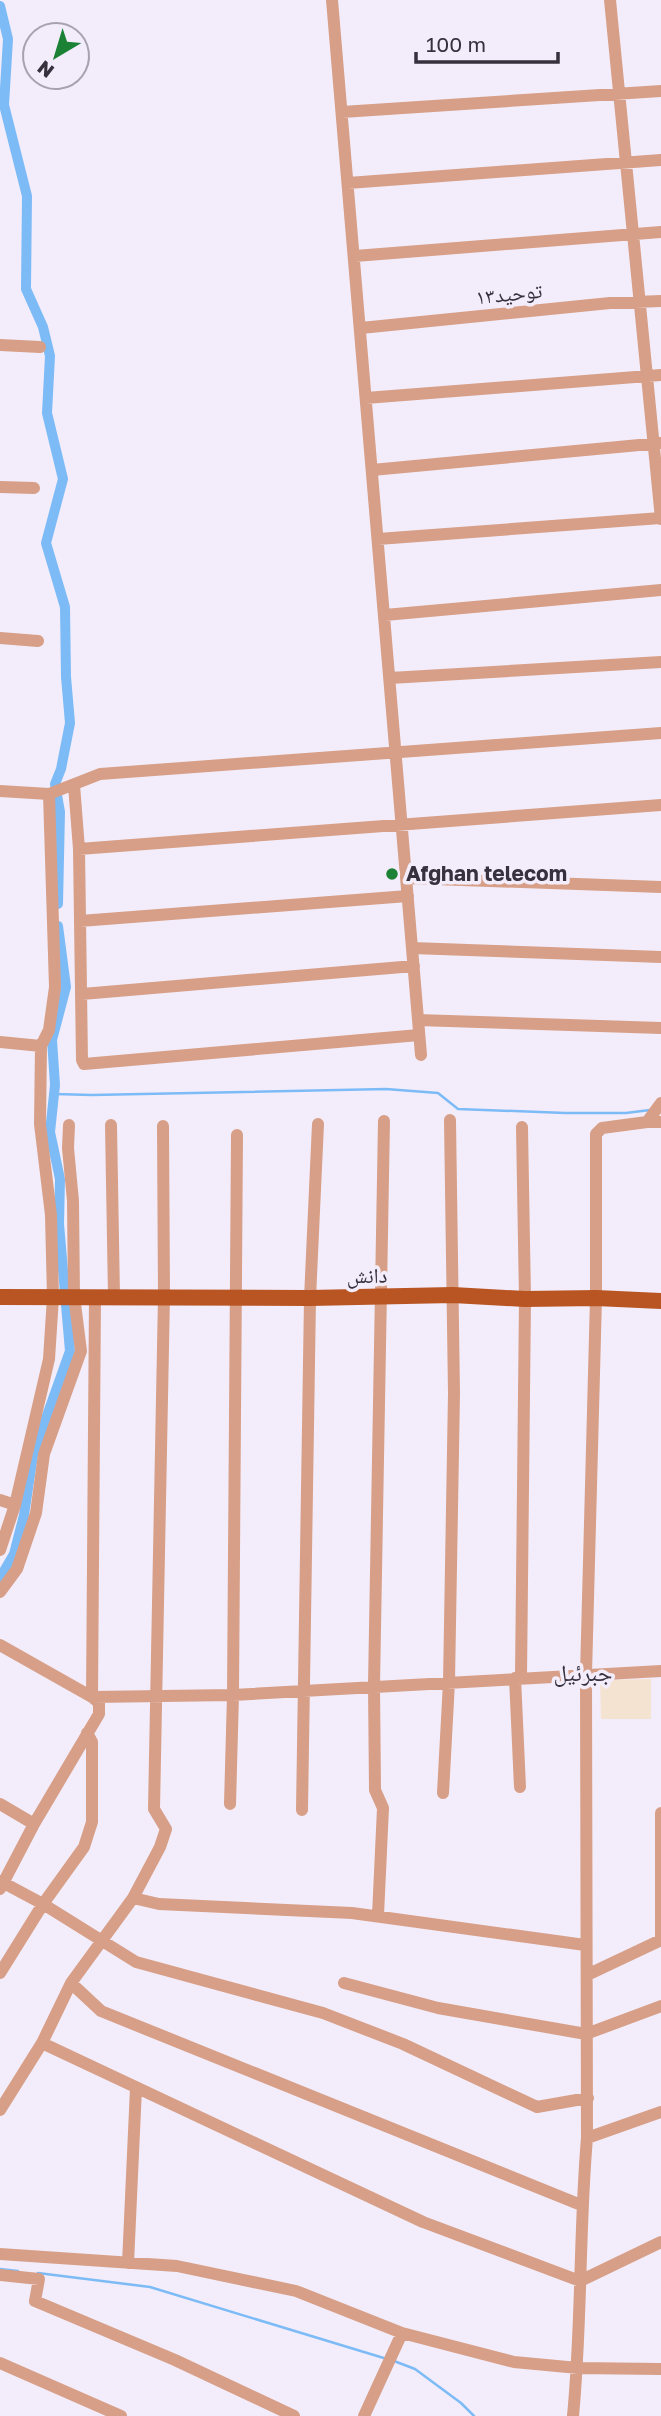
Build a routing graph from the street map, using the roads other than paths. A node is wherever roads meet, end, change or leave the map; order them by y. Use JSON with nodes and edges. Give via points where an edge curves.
{"nodes":[{"id":1,"x":332,"y":0,"type":"edge"},
{"id":2,"x":610,"y":0,"type":"edge"},
{"id":3,"x":661,"y":91,"type":"edge"},
{"id":4,"x":618,"y":94,"type":"junction"},
{"id":5,"x":342,"y":112,"type":"junction"},
{"id":6,"x":661,"y":160,"type":"edge"},
{"id":7,"x":626,"y":163,"type":"junction"},
{"id":8,"x":348,"y":183,"type":"junction"},
{"id":9,"x":661,"y":232,"type":"edge"},
{"id":10,"x":632,"y":234,"type":"junction"},
{"id":11,"x":355,"y":256,"type":"junction"},
{"id":12,"x":661,"y":301,"type":"edge"},
{"id":13,"x":639,"y":303,"type":"junction"},
{"id":14,"x":361,"y":328,"type":"junction"},
{"id":15,"x":0,"y":345,"type":"edge"},
{"id":16,"x":40,"y":347,"type":"dead end"},
{"id":17,"x":661,"y":375,"type":"edge"},
{"id":18,"x":646,"y":376,"type":"junction"},
{"id":19,"x":366,"y":398,"type":"junction"},
{"id":20,"x":658,"y":443,"type":"edge"},
{"id":21,"x":372,"y":470,"type":"junction"},
{"id":22,"x":0,"y":487,"type":"edge"},
{"id":23,"x":34,"y":488,"type":"dead end"},
{"id":24,"x":661,"y":519,"type":"edge"},
{"id":25,"x":378,"y":539,"type":"junction"},
{"id":26,"x":661,"y":590,"type":"edge"},
{"id":27,"x":385,"y":615,"type":"junction"},
{"id":28,"x":0,"y":638,"type":"edge"},
{"id":29,"x":38,"y":641,"type":"dead end"},
{"id":30,"x":661,"y":662,"type":"edge"},
{"id":31,"x":390,"y":678,"type":"junction"},
{"id":32,"x":661,"y":733,"type":"edge"},
{"id":33,"x":396,"y":753,"type":"junction"},
{"id":34,"x":74,"y":785,"type":"junction"},
{"id":35,"x":0,"y":791,"type":"edge"},
{"id":36,"x":49,"y":794,"type":"junction"},
{"id":37,"x":661,"y":805,"type":"edge"},
{"id":38,"x":402,"y":826,"type":"junction"},
{"id":39,"x":79,"y":849,"type":"junction"},
{"id":40,"x":407,"y":878,"type":"junction"},
{"id":41,"x":661,"y":887,"type":"edge"},
{"id":42,"x":408,"y":896,"type":"junction"},
{"id":43,"x":80,"y":920,"type":"junction"},
{"id":44,"x":412,"y":948,"type":"junction"},
{"id":45,"x":661,"y":957,"type":"edge"},
{"id":46,"x":414,"y":966,"type":"junction"},
{"id":47,"x":82,"y":994,"type":"junction"},
{"id":48,"x":418,"y":1020,"type":"junction"},
{"id":49,"x":661,"y":1028,"type":"edge"},
{"id":50,"x":419,"y":1035,"type":"junction"},
{"id":51,"x":0,"y":1042,"type":"edge"},
{"id":52,"x":41,"y":1046,"type":"junction"},
{"id":53,"x":421,"y":1055,"type":"dead end"},
{"id":54,"x":661,"y":1103,"type":"edge"},
{"id":55,"x":450,"y":1120,"type":"dead end"},
{"id":56,"x":384,"y":1121,"type":"dead end"},
{"id":57,"x":647,"y":1122,"type":"junction"},
{"id":58,"x":661,"y":1122,"type":"edge"},
{"id":59,"x":318,"y":1124,"type":"dead end"},
{"id":60,"x":69,"y":1125,"type":"dead end"},
{"id":61,"x":111,"y":1125,"type":"dead end"},
{"id":62,"x":163,"y":1126,"type":"dead end"},
{"id":63,"x":522,"y":1127,"type":"dead end"},
{"id":64,"x":237,"y":1135,"type":"dead end"},
{"id":65,"x":453,"y":1295,"type":"junction"},
{"id":66,"x":74,"y":1296,"type":"junction"},
{"id":67,"x":95,"y":1296,"type":"junction"},
{"id":68,"x":114,"y":1296,"type":"junction"},
{"id":69,"x":164,"y":1296,"type":"junction"},
{"id":70,"x":381,"y":1296,"type":"junction"},
{"id":71,"x":0,"y":1297,"type":"edge"},
{"id":72,"x":53,"y":1297,"type":"junction"},
{"id":73,"x":235,"y":1298,"type":"junction"},
{"id":74,"x":310,"y":1298,"type":"junction"},
{"id":75,"x":596,"y":1298,"type":"junction"},
{"id":76,"x":525,"y":1299,"type":"junction"},
{"id":77,"x":661,"y":1301,"type":"edge"},
{"id":78,"x":0,"y":1500,"type":"edge"},
{"id":79,"x":15,"y":1506,"type":"junction"},
{"id":80,"x":0,"y":1550,"type":"edge"},
{"id":81,"x":0,"y":1592,"type":"edge"},
{"id":82,"x":0,"y":1645,"type":"edge"},
{"id":83,"x":661,"y":1671,"type":"edge"},
{"id":84,"x":586,"y":1674,"type":"junction"},
{"id":85,"x":518,"y":1678,"type":"junction"},
{"id":86,"x":449,"y":1682,"type":"junction"},
{"id":87,"x":374,"y":1685,"type":"junction"},
{"id":88,"x":304,"y":1689,"type":"junction"},
{"id":89,"x":233,"y":1695,"type":"junction"},
{"id":90,"x":157,"y":1696,"type":"junction"},
{"id":91,"x":92,"y":1697,"type":"junction"},
{"id":92,"x":87,"y":1733,"type":"junction"},
{"id":93,"x":520,"y":1787,"type":"dead end"},
{"id":94,"x":443,"y":1793,"type":"dead end"},
{"id":95,"x":0,"y":1804,"type":"edge"},
{"id":96,"x":230,"y":1804,"type":"dead end"},
{"id":97,"x":302,"y":1810,"type":"dead end"},
{"id":98,"x":661,"y":1813,"type":"edge"},
{"id":99,"x":34,"y":1825,"type":"junction"},
{"id":100,"x":1,"y":1884,"type":"edge"},
{"id":101,"x":133,"y":1898,"type":"junction"},
{"id":102,"x":43,"y":1904,"type":"junction"},
{"id":103,"x":378,"y":1915,"type":"junction"},
{"id":104,"x":661,"y":1940,"type":"edge"},
{"id":105,"x":103,"y":1942,"type":"junction"},
{"id":106,"x":585,"y":1945,"type":"junction"},
{"id":107,"x":0,"y":1973,"type":"edge"},
{"id":108,"x":587,"y":1975,"type":"junction"},
{"id":109,"x":71,"y":1983,"type":"junction"},
{"id":110,"x":344,"y":1983,"type":"dead end"},
{"id":111,"x":661,"y":2006,"type":"edge"},
{"id":112,"x":586,"y":2034,"type":"junction"},
{"id":113,"x":42,"y":2043,"type":"junction"},
{"id":114,"x":136,"y":2088,"type":"junction"},
{"id":115,"x":588,"y":2098,"type":"junction"},
{"id":116,"x":0,"y":2110,"type":"edge"},
{"id":117,"x":661,"y":2112,"type":"edge"},
{"id":118,"x":587,"y":2138,"type":"junction"},
{"id":119,"x":581,"y":2205,"type":"junction"},
{"id":120,"x":661,"y":2242,"type":"edge"},
{"id":121,"x":0,"y":2254,"type":"edge"},
{"id":122,"x":128,"y":2263,"type":"junction"},
{"id":123,"x":0,"y":2275,"type":"edge"},
{"id":124,"x":580,"y":2281,"type":"junction"},
{"id":125,"x":402,"y":2333,"type":"junction"},
{"id":126,"x":0,"y":2363,"type":"edge"},
{"id":127,"x":578,"y":2368,"type":"junction"},
{"id":128,"x":661,"y":2369,"type":"edge"},
{"id":129,"x":121,"y":2416,"type":"edge"},
{"id":130,"x":294,"y":2416,"type":"edge"},
{"id":131,"x":364,"y":2416,"type":"edge"},
{"id":132,"x":573,"y":2416,"type":"edge"}],
"edges":[{"from":1,"to":5,"type":"street"},
{"from":2,"to":4,"type":"street"},
{"from":3,"to":4,"type":"street"},
{"from":4,"to":5,"type":"street"},
{"from":4,"to":7,"type":"street"},
{"from":5,"to":8,"type":"street"},
{"from":6,"to":7,"type":"street"},
{"from":7,"to":8,"type":"street"},
{"from":7,"to":10,"type":"street"},
{"from":8,"to":11,"type":"street"},
{"from":9,"to":10,"type":"street"},
{"from":10,"to":11,"type":"street"},
{"from":10,"to":13,"type":"street"},
{"from":11,"to":14,"type":"street"},
{"from":12,"to":13,"type":"street","name":"توحید۱۳"},
{"from":13,"to":14,"type":"street","name":"توحید۱۳"},
{"from":13,"to":18,"type":"street"},
{"from":14,"to":19,"type":"street"},
{"from":15,"to":16,"type":"street"},
{"from":17,"to":18,"type":"street"},
{"from":18,"to":19,"type":"street"},
{"from":18,"to":20,"type":"street"},
{"from":19,"to":21,"type":"street"},
{"from":20,"to":21,"type":"street"},
{"from":20,"to":24,"type":"street"},
{"from":21,"to":25,"type":"street"},
{"from":22,"to":23,"type":"street"},
{"from":24,"to":25,"type":"street"},
{"from":25,"to":27,"type":"street"},
{"from":26,"to":27,"type":"street"},
{"from":27,"to":31,"type":"street"},
{"from":28,"to":29,"type":"street"},
{"from":30,"to":31,"type":"street"},
{"from":31,"to":33,"type":"street"},
{"from":32,"to":33,"type":"street"},
{"from":33,"to":34,"type":"street","via":[[100,774]]},
{"from":33,"to":38,"type":"street"},
{"from":34,"to":36,"type":"street"},
{"from":34,"to":39,"type":"street"},
{"from":35,"to":36,"type":"street"},
{"from":36,"to":52,"type":"street","via":[[55,987],[49,1030]]},
{"from":37,"to":38,"type":"street"},
{"from":38,"to":39,"type":"street"},
{"from":38,"to":40,"type":"street"},
{"from":39,"to":43,"type":"street"},
{"from":40,"to":41,"type":"street"},
{"from":40,"to":42,"type":"street"},
{"from":42,"to":43,"type":"street"},
{"from":42,"to":44,"type":"street"},
{"from":43,"to":47,"type":"street"},
{"from":44,"to":45,"type":"street"},
{"from":44,"to":46,"type":"street"},
{"from":46,"to":47,"type":"street"},
{"from":46,"to":48,"type":"street"},
{"from":47,"to":50,"type":"street","via":[[82,1060],[87,1065]]},
{"from":48,"to":49,"type":"street"},
{"from":48,"to":50,"type":"street"},
{"from":50,"to":53,"type":"street"},
{"from":51,"to":52,"type":"street"},
{"from":52,"to":72,"type":"street","via":[[40,1124],[51,1214]]},
{"from":54,"to":57,"type":"street"},
{"from":55,"to":65,"type":"street"},
{"from":56,"to":70,"type":"street"},
{"from":57,"to":58,"type":"street"},
{"from":57,"to":75,"type":"street","via":[[598,1130]]},
{"from":59,"to":74,"type":"street"},
{"from":60,"to":66,"type":"street"},
{"from":61,"to":68,"type":"street"},
{"from":62,"to":69,"type":"street"},
{"from":63,"to":76,"type":"street"},
{"from":64,"to":73,"type":"street"},
{"from":65,"to":70,"type":"main road","name":"دانش"},
{"from":65,"to":76,"type":"main road","name":"دانش"},
{"from":65,"to":86,"type":"street"},
{"from":66,"to":67,"type":"main road","name":"دانش"},
{"from":66,"to":72,"type":"main road","name":"دانش"},
{"from":66,"to":81,"type":"street","via":[[81,1351],[44,1454],[36,1513],[17,1569]]},
{"from":67,"to":68,"type":"main road","name":"دانش"},
{"from":67,"to":91,"type":"street"},
{"from":68,"to":69,"type":"main road","name":"دانش"},
{"from":69,"to":73,"type":"main road","name":"دانش"},
{"from":69,"to":90,"type":"street"},
{"from":70,"to":74,"type":"main road","name":"دانش"},
{"from":70,"to":87,"type":"street"},
{"from":71,"to":72,"type":"main road","name":"دانش"},
{"from":72,"to":79,"type":"street","via":[[50,1359]]},
{"from":73,"to":74,"type":"main road","name":"دانش"},
{"from":73,"to":89,"type":"street"},
{"from":74,"to":88,"type":"street"},
{"from":75,"to":76,"type":"main road","name":"دانش"},
{"from":75,"to":77,"type":"main road","name":"دانش"},
{"from":75,"to":84,"type":"street"},
{"from":76,"to":85,"type":"street"},
{"from":78,"to":79,"type":"street"},
{"from":79,"to":80,"type":"street"},
{"from":82,"to":91,"type":"street"},
{"from":83,"to":84,"type":"street"},
{"from":84,"to":85,"type":"street"},
{"from":84,"to":106,"type":"street"},
{"from":85,"to":86,"type":"street"},
{"from":85,"to":93,"type":"street"},
{"from":86,"to":87,"type":"street"},
{"from":86,"to":94,"type":"street"},
{"from":87,"to":88,"type":"street"},
{"from":87,"to":103,"type":"street","via":[[375,1790],[383,1808]]},
{"from":88,"to":89,"type":"street"},
{"from":88,"to":97,"type":"street"},
{"from":89,"to":90,"type":"street"},
{"from":89,"to":96,"type":"street"},
{"from":90,"to":91,"type":"street"},
{"from":90,"to":101,"type":"street","via":[[154,1809],[166,1829]]},
{"from":91,"to":92,"type":"street","via":[[99,1703],[99,1714]]},
{"from":92,"to":99,"type":"street"},
{"from":92,"to":102,"type":"street","via":[[92,1742],[92,1822],[84,1847]]},
{"from":95,"to":99,"type":"street"},
{"from":98,"to":104,"type":"street"},
{"from":99,"to":100,"type":"street"},
{"from":100,"to":102,"type":"street"},
{"from":101,"to":103,"type":"street","via":[[159,1904]]},
{"from":101,"to":105,"type":"street"},
{"from":102,"to":105,"type":"street"},
{"from":102,"to":107,"type":"street"},
{"from":103,"to":106,"type":"street"},
{"from":104,"to":108,"type":"street"},
{"from":105,"to":109,"type":"street"},
{"from":105,"to":115,"type":"street","via":[[136,1962],[323,2013],[537,2107]]},
{"from":106,"to":108,"type":"street"},
{"from":108,"to":112,"type":"street"},
{"from":109,"to":113,"type":"street"},
{"from":109,"to":119,"type":"street","via":[[101,2011]]},
{"from":110,"to":112,"type":"street","via":[[438,2008]]},
{"from":111,"to":112,"type":"street"},
{"from":112,"to":115,"type":"street"},
{"from":113,"to":114,"type":"street"},
{"from":113,"to":116,"type":"street"},
{"from":114,"to":122,"type":"street"},
{"from":114,"to":124,"type":"street","via":[[423,2222]]},
{"from":115,"to":118,"type":"street"},
{"from":117,"to":118,"type":"street"},
{"from":118,"to":119,"type":"street"},
{"from":119,"to":124,"type":"street"},
{"from":120,"to":124,"type":"street"},
{"from":121,"to":122,"type":"street"},
{"from":122,"to":125,"type":"street","via":[[177,2266],[296,2291]]},
{"from":123,"to":130,"type":"street","via":[[39,2279],[35,2301]]},
{"from":124,"to":127,"type":"street"},
{"from":125,"to":127,"type":"street","via":[[514,2362]]},
{"from":125,"to":131,"type":"street"},
{"from":126,"to":129,"type":"street"},
{"from":127,"to":128,"type":"street"},
{"from":127,"to":132,"type":"street"}]}
